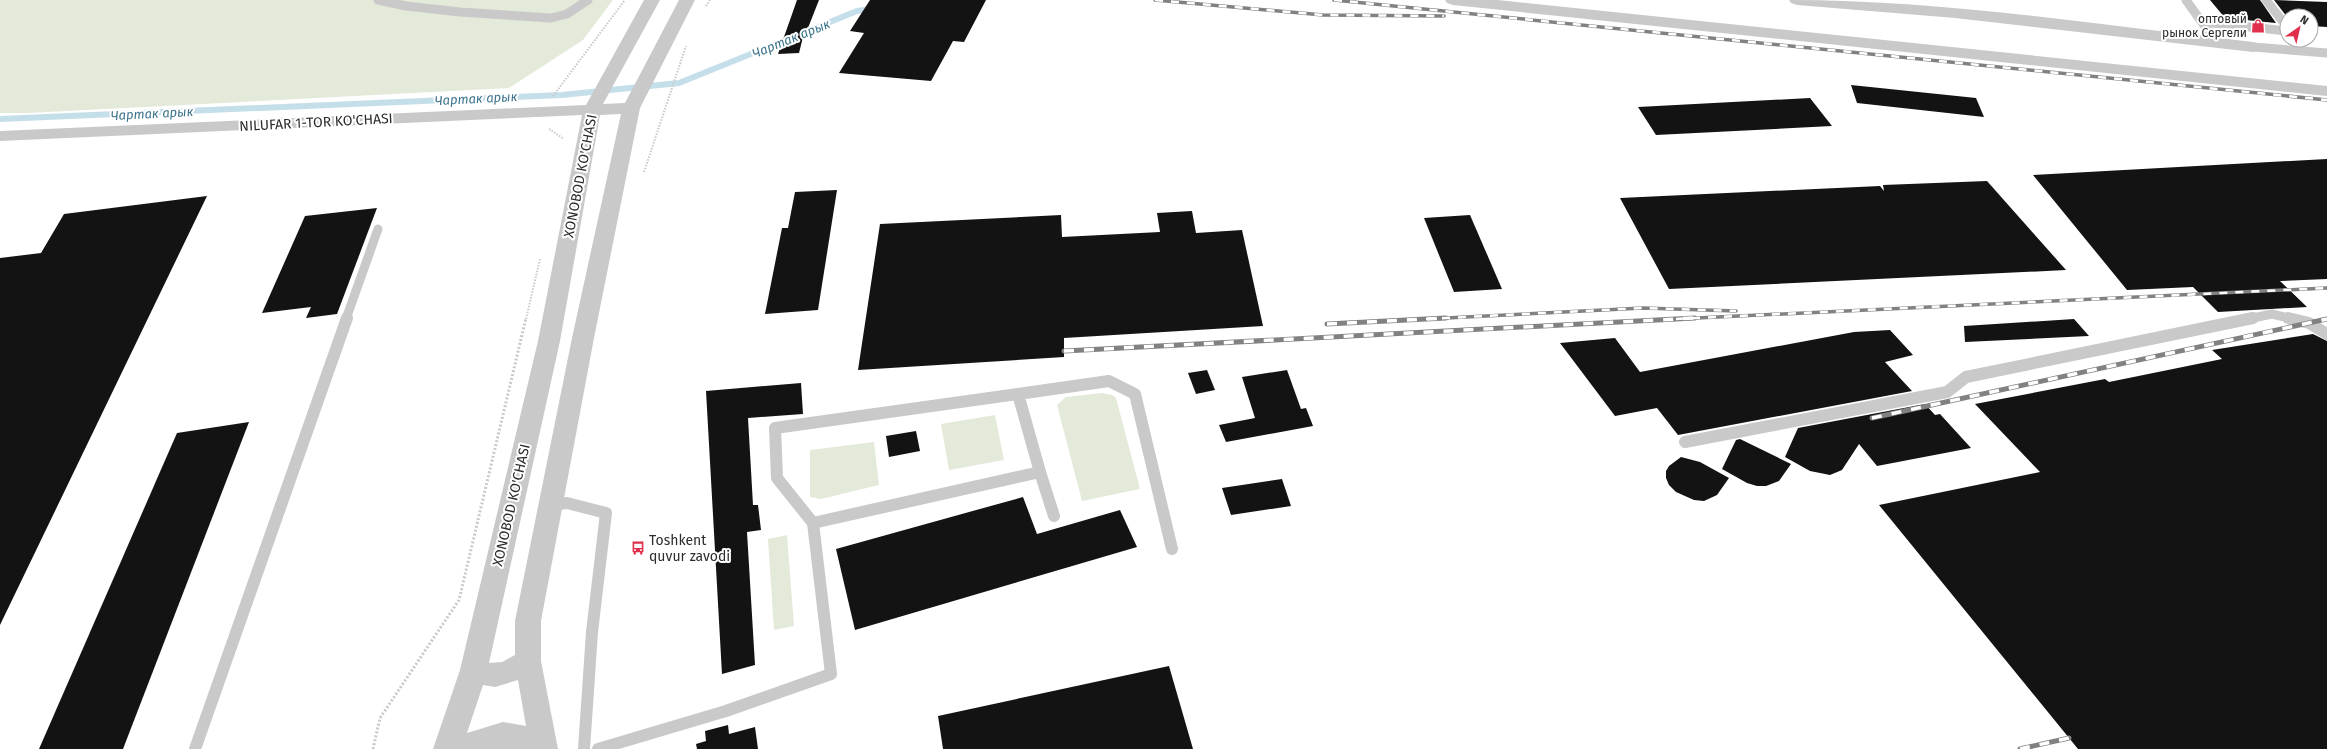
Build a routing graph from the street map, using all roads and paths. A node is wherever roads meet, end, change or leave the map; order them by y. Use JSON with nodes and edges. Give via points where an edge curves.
{"nodes":[{"id":1,"x":378,"y":0,"type":"edge"},
{"id":2,"x":588,"y":0,"type":"edge"},
{"id":3,"x":625,"y":0,"type":"edge"},
{"id":4,"x":652,"y":0,"type":"edge"},
{"id":5,"x":710,"y":0,"type":"edge"},
{"id":6,"x":1453,"y":0,"type":"edge"},
{"id":7,"x":1797,"y":0,"type":"edge"},
{"id":8,"x":2186,"y":0,"type":"edge"},
{"id":9,"x":2266,"y":0,"type":"edge"},
{"id":10,"x":695,"y":5,"type":"edge"},
{"id":11,"x":2279,"y":17,"type":"edge"},
{"id":12,"x":2202,"y":22,"type":"junction"},
{"id":13,"x":2279,"y":30,"type":"edge"},
{"id":14,"x":688,"y":42,"type":"dead end"},
{"id":15,"x":2217,"y":43,"type":"junction"},
{"id":16,"x":2253,"y":47,"type":"joint"},
{"id":17,"x":2327,"y":53,"type":"edge"},
{"id":18,"x":2327,"y":91,"type":"edge"},
{"id":19,"x":631,"y":108,"type":"junction"},
{"id":20,"x":592,"y":109,"type":"junction"},
{"id":21,"x":545,"y":120,"type":"junction"},
{"id":22,"x":550,"y":129,"type":"junction"},
{"id":23,"x":0,"y":136,"type":"edge"},
{"id":24,"x":567,"y":145,"type":"dead end"},
{"id":25,"x":644,"y":172,"type":"dead end"},
{"id":26,"x":378,"y":229,"type":"dead end"},
{"id":27,"x":542,"y":253,"type":"dead end"},
{"id":28,"x":2327,"y":334,"type":"edge"},
{"id":29,"x":583,"y":338,"type":"junction"},
{"id":30,"x":549,"y":341,"type":"junction"},
{"id":31,"x":1018,"y":394,"type":"junction"},
{"id":32,"x":1685,"y":442,"type":"dead end"},
{"id":33,"x":1040,"y":472,"type":"junction"},
{"id":34,"x":558,"y":504,"type":"junction"},
{"id":35,"x":1054,"y":516,"type":"dead end"},
{"id":36,"x":813,"y":523,"type":"junction"},
{"id":37,"x":1172,"y":549,"type":"dead end"},
{"id":38,"x":528,"y":661,"type":"junction"},
{"id":39,"x":474,"y":670,"type":"junction"},
{"id":40,"x":195,"y":749,"type":"edge"},
{"id":41,"x":373,"y":749,"type":"edge"},
{"id":42,"x":447,"y":749,"type":"edge"},
{"id":43,"x":464,"y":749,"type":"edge"},
{"id":44,"x":542,"y":749,"type":"edge"},
{"id":45,"x":584,"y":749,"type":"edge"},
{"id":46,"x":598,"y":749,"type":"edge"}],
"edges":[{"from":1,"to":2,"type":"lane","via":[[460,12],[551,18],[567,14]]},
{"from":3,"to":21,"type":"path"},
{"from":4,"to":20,"type":"street","name":"XONOBOD KO'CHASI"},
{"from":5,"to":10,"type":"path"},
{"from":6,"to":18,"type":"street"},
{"from":7,"to":15,"type":"street","via":[[1955,13]]},
{"from":8,"to":12,"type":"lane"},
{"from":9,"to":11,"type":"lane"},
{"from":10,"to":19,"type":"street"},
{"from":12,"to":13,"type":"lane"},
{"from":12,"to":15,"type":"lane"},
{"from":14,"to":25,"type":"path"},
{"from":15,"to":16,"type":"street"},
{"from":16,"to":17,"type":"lane"},
{"from":19,"to":20,"type":"street","name":"NILUFAR 1-TOR KO'CHASI"},
{"from":19,"to":29,"type":"street"},
{"from":20,"to":21,"type":"street","name":"NILUFAR 1-TOR KO'CHASI"},
{"from":20,"to":30,"type":"street","name":"XONOBOD KO'CHASI"},
{"from":21,"to":22,"type":"path"},
{"from":21,"to":22,"type":"path"},
{"from":21,"to":23,"type":"street","name":"NILUFAR 1-TOR KO'CHASI"},
{"from":22,"to":24,"type":"path","via":[[564,138]]},
{"from":26,"to":40,"type":"lane"},
{"from":27,"to":41,"type":"path","via":[[459,600],[380,718]]},
{"from":28,"to":32,"type":"lane","via":[[2308,323],[2272,314],[1966,377],[1947,392]]},
{"from":29,"to":30,"type":"street"},
{"from":29,"to":34,"type":"street"},
{"from":30,"to":39,"type":"street","name":"XONOBOD KO'CHASI"},
{"from":31,"to":33,"type":"lane"},
{"from":31,"to":36,"type":"lane","via":[[775,428],[777,478]]},
{"from":31,"to":37,"type":"lane","via":[[1109,381],[1135,394]]},
{"from":33,"to":35,"type":"lane"},
{"from":33,"to":36,"type":"lane"},
{"from":34,"to":38,"type":"street","via":[[528,621]]},
{"from":34,"to":45,"type":"lane","via":[[606,513],[592,632]]},
{"from":36,"to":46,"type":"lane","via":[[831,674],[726,711]]},
{"from":38,"to":39,"type":"street","via":[[500,675]]},
{"from":38,"to":44,"type":"street"},
{"from":39,"to":42,"type":"street","name":"XONOBOD KO'CHASI"},
{"from":43,"to":44,"type":"street","via":[[487,738],[504,735],[521,736],[535,742]]}]}
